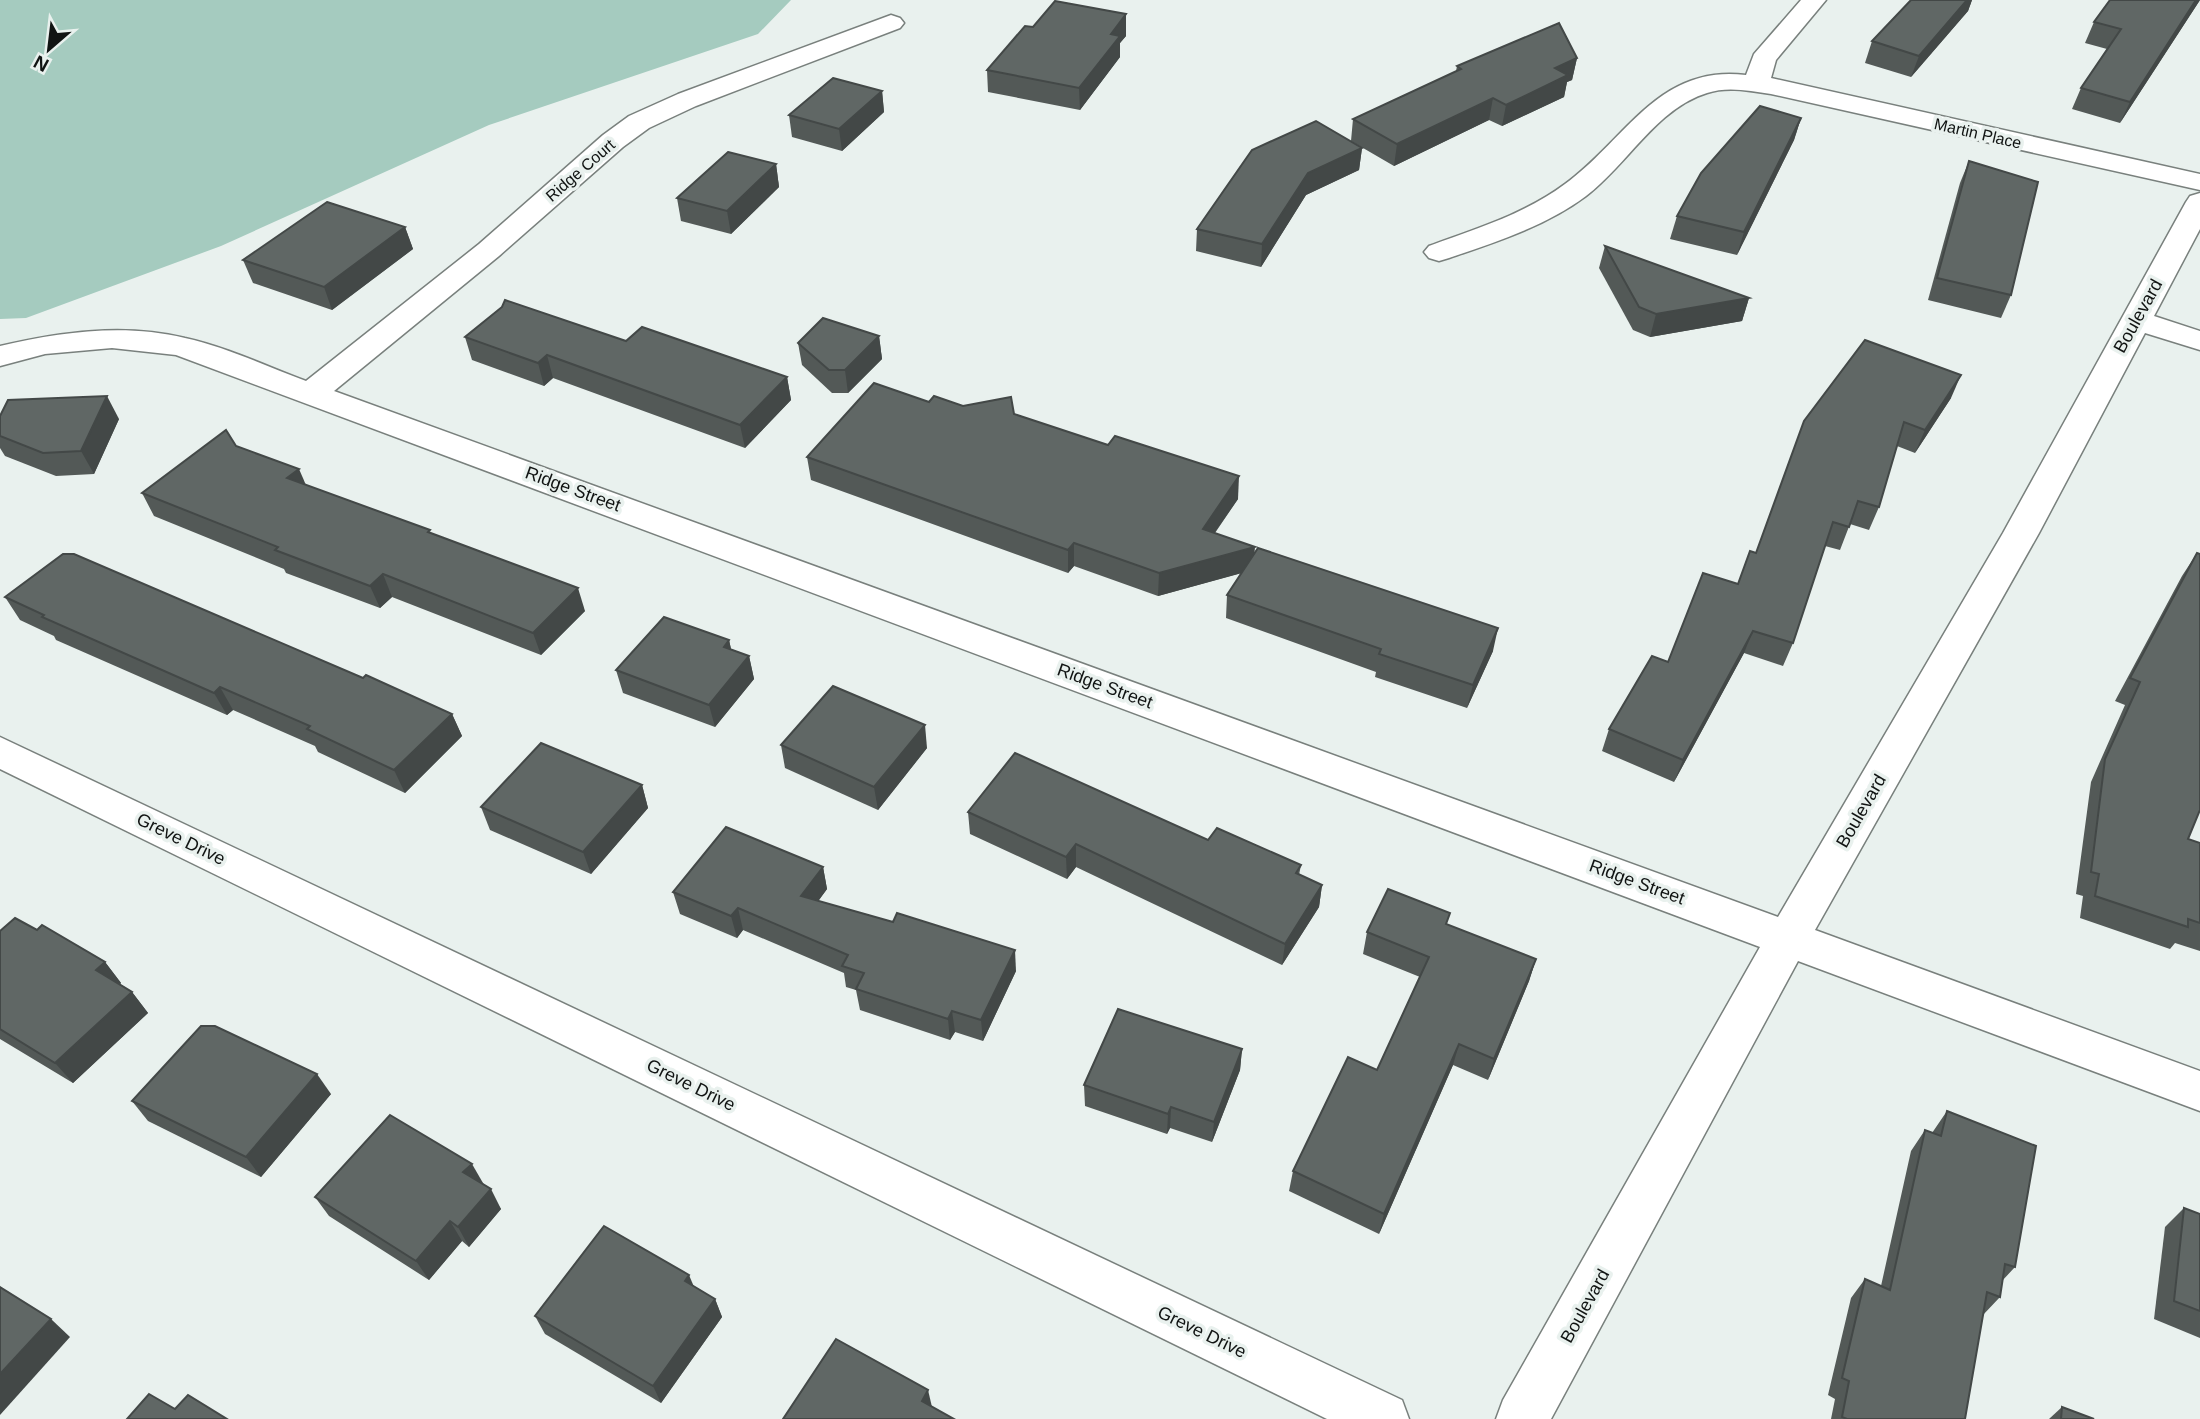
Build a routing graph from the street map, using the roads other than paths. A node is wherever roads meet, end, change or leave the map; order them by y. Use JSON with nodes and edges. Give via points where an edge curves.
{"nodes":[{"id":1,"x":1814,"y":0,"type":"edge"},
{"id":2,"x":891,"y":23,"type":"dead end"},
{"id":3,"x":1757,"y":83,"type":"junction"},
{"id":4,"x":2200,"y":182,"type":"edge"},
{"id":5,"x":2200,"y":202,"type":"edge"},
{"id":6,"x":1439,"y":252,"type":"dead end"},
{"id":7,"x":2136,"y":320,"type":"junction"},
{"id":8,"x":2200,"y":341,"type":"edge"},
{"id":9,"x":0,"y":356,"type":"edge"},
{"id":10,"x":312,"y":392,"type":"junction"},
{"id":11,"x":0,"y":752,"type":"edge"},
{"id":12,"x":1788,"y":938,"type":"junction"},
{"id":13,"x":2200,"y":1091,"type":"edge"},
{"id":14,"x":1383,"y":1419,"type":"edge"},
{"id":15,"x":1522,"y":1419,"type":"edge"}],
"edges":[{"from":1,"to":3,"type":"street","via":[[1763,58]]},
{"from":2,"to":10,"type":"street","name":"Ridge Court","via":[[639,122]]},
{"from":3,"to":4,"type":"street","name":"Martin Place"},
{"from":3,"to":6,"type":"street","name":"Martin Place","via":[[1725,79],[1678,92],[1577,189],[1517,224]]},
{"from":5,"to":7,"type":"street","name":"Boulevard"},
{"from":7,"to":8,"type":"street"},
{"from":7,"to":12,"type":"street","name":"Boulevard","via":[[2021,533]]},
{"from":9,"to":10,"type":"street","name":"Ridge Street","via":[[46,345],[112,339],[181,346]]},
{"from":10,"to":12,"type":"street","name":"Ridge Street"},
{"from":11,"to":14,"type":"street","name":"Greve Drive"},
{"from":12,"to":13,"type":"street","name":"Ridge Street"},
{"from":12,"to":15,"type":"street","name":"Boulevard"}]}
